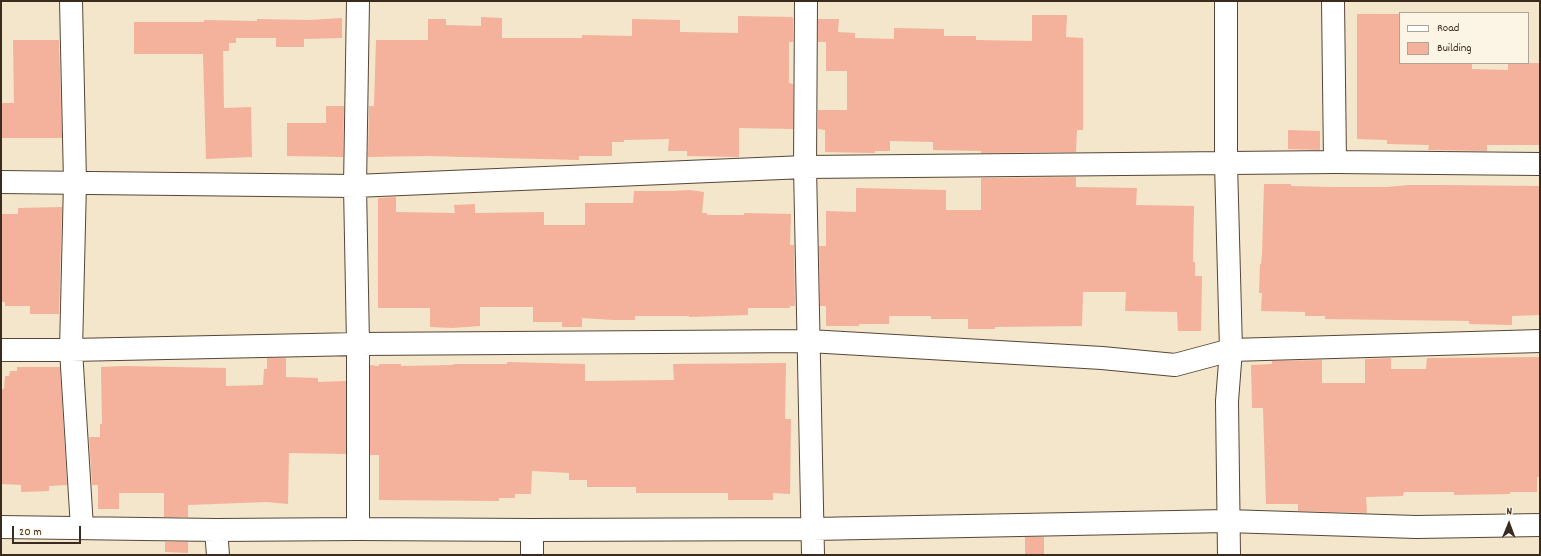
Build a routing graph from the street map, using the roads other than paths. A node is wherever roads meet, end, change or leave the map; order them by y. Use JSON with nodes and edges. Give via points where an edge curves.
{"nodes":[{"id":1,"x":71,"y":1,"type":"edge"},
{"id":2,"x":358,"y":1,"type":"edge"},
{"id":3,"x":806,"y":1,"type":"edge"},
{"id":4,"x":1226,"y":1,"type":"edge"},
{"id":5,"x":1333,"y":1,"type":"edge"},
{"id":6,"x":1335,"y":162,"type":"junction"},
{"id":7,"x":1226,"y":163,"type":"junction"},
{"id":8,"x":1540,"y":164,"type":"edge"},
{"id":9,"x":805,"y":167,"type":"junction"},
{"id":10,"x":1,"y":182,"type":"edge"},
{"id":11,"x":75,"y":182,"type":"junction"},
{"id":12,"x":355,"y":186,"type":"junction"},
{"id":13,"x":809,"y":341,"type":"junction"},
{"id":14,"x":1540,"y":341,"type":"edge"},
{"id":15,"x":358,"y":344,"type":"junction"},
{"id":16,"x":1,"y":350,"type":"edge"},
{"id":17,"x":71,"y":350,"type":"junction"},
{"id":18,"x":1230,"y":350,"type":"junction"},
{"id":19,"x":1227,"y":521,"type":"junction"},
{"id":20,"x":1540,"y":525,"type":"edge"},
{"id":21,"x":1,"y":527,"type":"edge"},
{"id":22,"x":82,"y":528,"type":"junction"},
{"id":23,"x":358,"y":529,"type":"junction"},
{"id":24,"x":813,"y":529,"type":"junction"},
{"id":25,"x":216,"y":530,"type":"junction"},
{"id":26,"x":532,"y":530,"type":"junction"},
{"id":27,"x":218,"y":555,"type":"edge"},
{"id":28,"x":532,"y":555,"type":"edge"},
{"id":29,"x":813,"y":555,"type":"edge"},
{"id":30,"x":1228,"y":555,"type":"edge"}],
"edges":[{"from":1,"to":11,"type":"street"},
{"from":2,"to":12,"type":"street"},
{"from":3,"to":9,"type":"street"},
{"from":4,"to":7,"type":"street"},
{"from":5,"to":6,"type":"street"},
{"from":6,"to":7,"type":"street"},
{"from":6,"to":8,"type":"street"},
{"from":7,"to":9,"type":"street"},
{"from":7,"to":18,"type":"street"},
{"from":9,"to":12,"type":"street"},
{"from":9,"to":13,"type":"street"},
{"from":10,"to":11,"type":"street"},
{"from":11,"to":12,"type":"street"},
{"from":11,"to":17,"type":"street"},
{"from":12,"to":15,"type":"street"},
{"from":13,"to":15,"type":"street"},
{"from":13,"to":18,"type":"street","via":[[1102,358],[1175,365]]},
{"from":13,"to":24,"type":"street"},
{"from":14,"to":18,"type":"street"},
{"from":15,"to":17,"type":"street"},
{"from":15,"to":23,"type":"street"},
{"from":16,"to":17,"type":"street"},
{"from":17,"to":22,"type":"street"},
{"from":18,"to":19,"type":"street","via":[[1227,401]]},
{"from":19,"to":20,"type":"street","via":[[1416,527]]},
{"from":19,"to":24,"type":"street"},
{"from":19,"to":30,"type":"street"},
{"from":21,"to":22,"type":"street"},
{"from":22,"to":25,"type":"street"},
{"from":23,"to":25,"type":"street"},
{"from":23,"to":26,"type":"street"},
{"from":24,"to":26,"type":"street"},
{"from":24,"to":29,"type":"street"},
{"from":25,"to":27,"type":"street"},
{"from":26,"to":28,"type":"street"}]}
